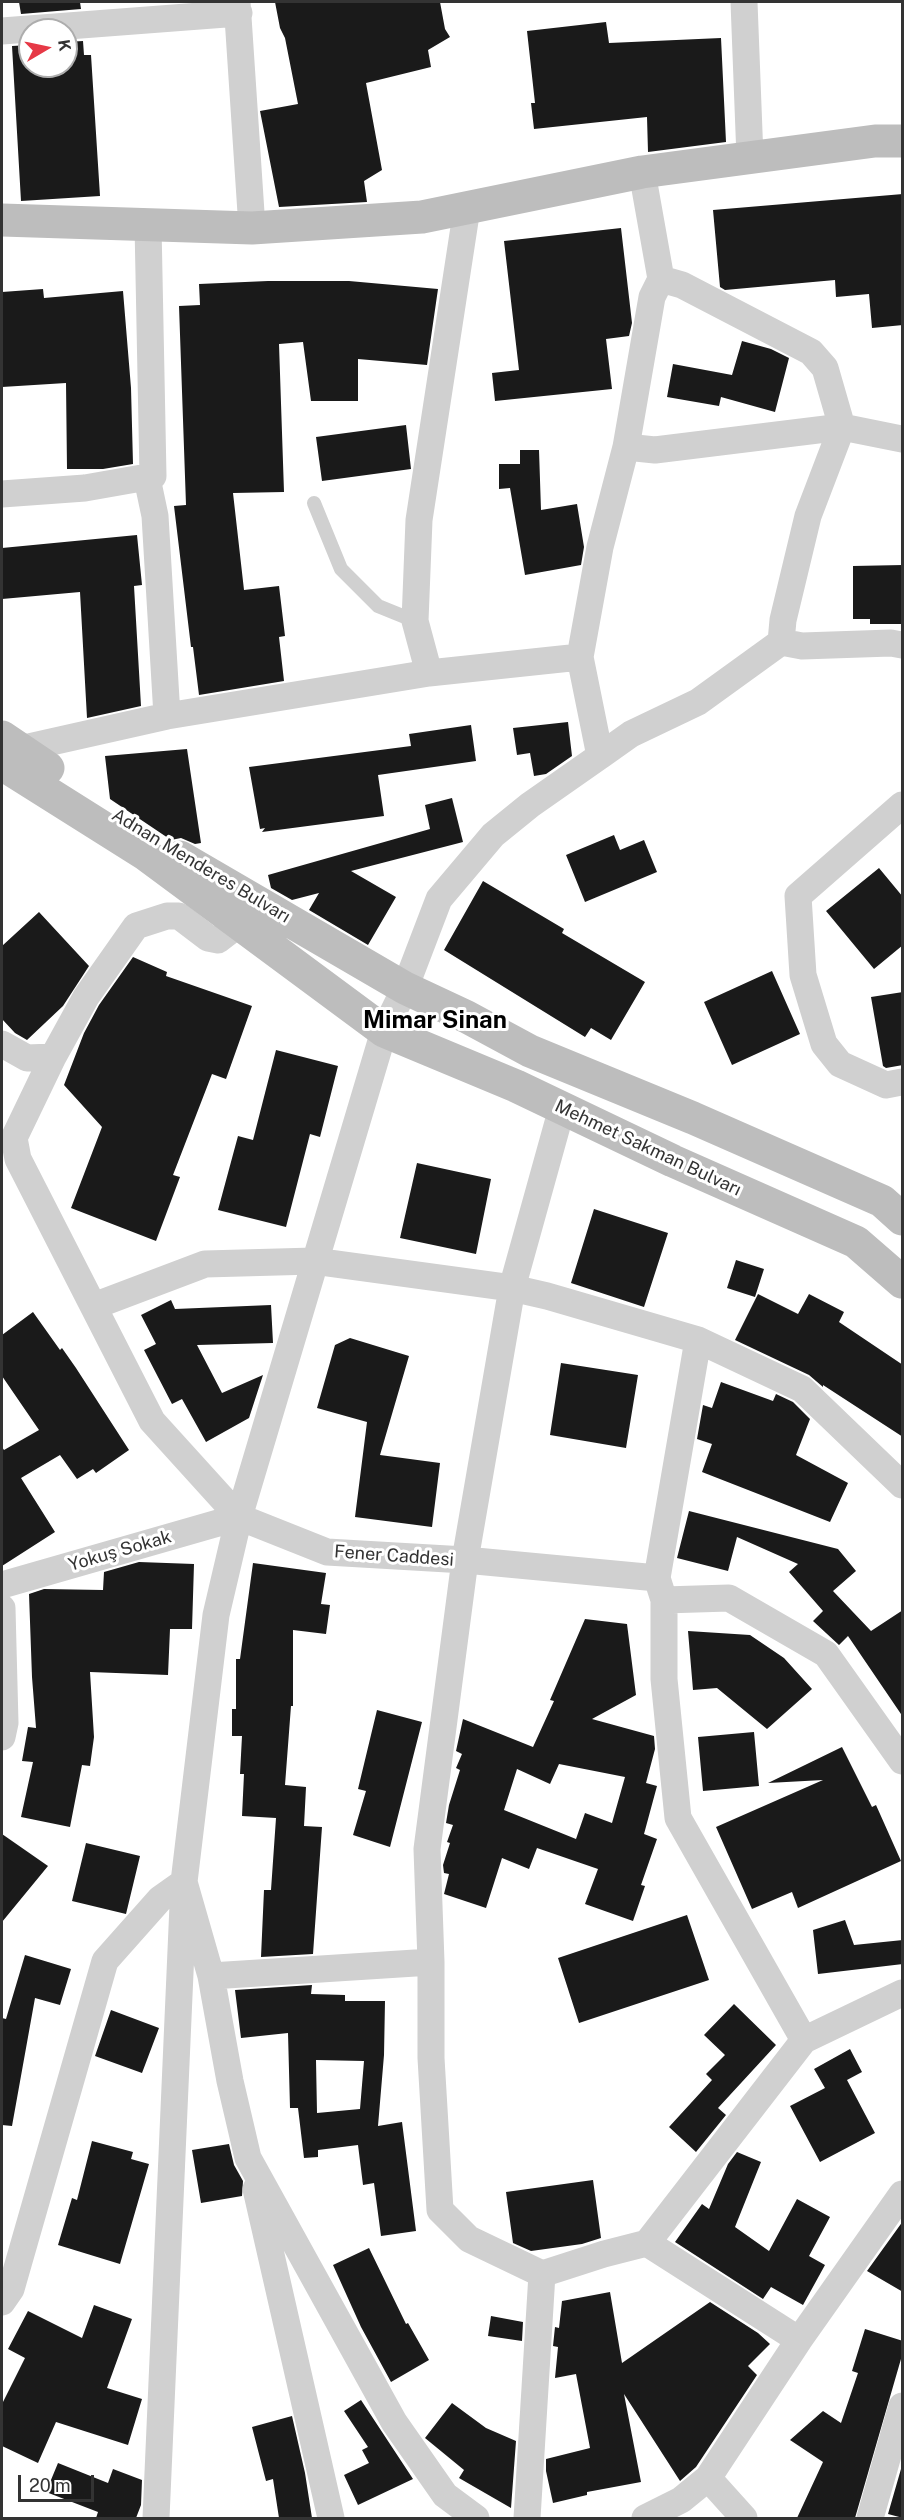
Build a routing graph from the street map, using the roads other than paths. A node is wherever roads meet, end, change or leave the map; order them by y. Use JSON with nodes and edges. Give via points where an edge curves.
{"nodes":[{"id":1,"x":744,"y":2,"type":"edge"},
{"id":2,"x":238,"y":7,"type":"edge"},
{"id":3,"x":2,"y":31,"type":"edge"},
{"id":4,"x":903,"y":141,"type":"edge"},
{"id":5,"x":750,"y":158,"type":"junction"},
{"id":6,"x":642,"y":172,"type":"junction"},
{"id":7,"x":467,"y":208,"type":"junction"},
{"id":8,"x":2,"y":220,"type":"edge"},
{"id":9,"x":148,"y":225,"type":"junction"},
{"id":10,"x":252,"y":228,"type":"junction"},
{"id":11,"x":661,"y":279,"type":"junction"},
{"id":12,"x":842,"y":427,"type":"junction"},
{"id":13,"x":903,"y":439,"type":"edge"},
{"id":14,"x":626,"y":447,"type":"junction"},
{"id":15,"x":153,"y":476,"type":"junction"},
{"id":16,"x":2,"y":494,"type":"edge"},
{"id":17,"x":314,"y":503,"type":"dead end"},
{"id":18,"x":415,"y":621,"type":"junction"},
{"id":19,"x":781,"y":642,"type":"junction"},
{"id":20,"x":903,"y":645,"type":"edge"},
{"id":21,"x":580,"y":657,"type":"junction"},
{"id":22,"x":429,"y":673,"type":"junction"},
{"id":23,"x":167,"y":716,"type":"junction"},
{"id":24,"x":8,"y":750,"type":"edge"},
{"id":25,"x":600,"y":756,"type":"junction"},
{"id":26,"x":903,"y":805,"type":"edge"},
{"id":27,"x":235,"y":921,"type":"junction"},
{"id":28,"x":405,"y":988,"type":"junction"},
{"id":29,"x":384,"y":1031,"type":"junction"},
{"id":30,"x":2,"y":1044,"type":"edge"},
{"id":31,"x":53,"y":1057,"type":"junction"},
{"id":32,"x":903,"y":1082,"type":"edge"},
{"id":33,"x":562,"y":1108,"type":"junction"},
{"id":34,"x":8,"y":1140,"type":"edge"},
{"id":35,"x":903,"y":1219,"type":"edge"},
{"id":36,"x":314,"y":1261,"type":"junction"},
{"id":37,"x":903,"y":1282,"type":"edge"},
{"id":38,"x":512,"y":1288,"type":"junction"},
{"id":39,"x":94,"y":1306,"type":"junction"},
{"id":40,"x":698,"y":1340,"type":"junction"},
{"id":41,"x":903,"y":1485,"type":"edge"},
{"id":42,"x":239,"y":1517,"type":"junction"},
{"id":43,"x":465,"y":1560,"type":"junction"},
{"id":44,"x":2,"y":1585,"type":"edge"},
{"id":45,"x":661,"y":1589,"type":"junction"},
{"id":46,"x":2,"y":1608,"type":"edge"},
{"id":47,"x":2,"y":1737,"type":"edge"},
{"id":48,"x":903,"y":1761,"type":"edge"},
{"id":49,"x":184,"y":1882,"type":"junction"},
{"id":50,"x":431,"y":1962,"type":"junction"},
{"id":51,"x":211,"y":1976,"type":"junction"},
{"id":52,"x":903,"y":1993,"type":"edge"},
{"id":53,"x":804,"y":2040,"type":"junction"},
{"id":54,"x":248,"y":2158,"type":"junction"},
{"id":55,"x":903,"y":2194,"type":"edge"},
{"id":56,"x":647,"y":2243,"type":"junction"},
{"id":57,"x":542,"y":2274,"type":"junction"},
{"id":58,"x":5,"y":2292,"type":"edge"},
{"id":59,"x":800,"y":2340,"type":"junction"},
{"id":60,"x":903,"y":2406,"type":"edge"},
{"id":61,"x":708,"y":2478,"type":"junction"},
{"id":62,"x":156,"y":2518,"type":"edge"},
{"id":63,"x":331,"y":2518,"type":"edge"},
{"id":64,"x":476,"y":2518,"type":"edge"},
{"id":65,"x":527,"y":2518,"type":"edge"},
{"id":66,"x":645,"y":2518,"type":"edge"},
{"id":67,"x":744,"y":2518,"type":"edge"},
{"id":68,"x":870,"y":2518,"type":"edge"}],
"edges":[{"from":1,"to":5,"type":"street"},
{"from":2,"to":3,"type":"street"},
{"from":2,"to":10,"type":"street"},
{"from":4,"to":5,"type":"main road","via":[[875,141]]},
{"from":5,"to":6,"type":"main road"},
{"from":6,"to":7,"type":"main road"},
{"from":6,"to":11,"type":"street"},
{"from":7,"to":10,"type":"main road","via":[[422,217]]},
{"from":7,"to":18,"type":"street","via":[[419,520]]},
{"from":8,"to":9,"type":"main road"},
{"from":9,"to":10,"type":"main road"},
{"from":9,"to":15,"type":"street"},
{"from":11,"to":12,"type":"street","via":[[682,285],[811,352],[825,368]]},
{"from":11,"to":14,"type":"street","via":[[652,297]]},
{"from":12,"to":13,"type":"street"},
{"from":12,"to":14,"type":"street","via":[[654,450]]},
{"from":12,"to":19,"type":"street","via":[[808,516]]},
{"from":14,"to":21,"type":"street","via":[[600,547]]},
{"from":15,"to":16,"type":"street","via":[[85,488]]},
{"from":15,"to":23,"type":"street","via":[[147,478],[156,516]]},
{"from":17,"to":18,"type":"lane","via":[[341,569],[378,606]]},
{"from":18,"to":22,"type":"street"},
{"from":19,"to":20,"type":"street","via":[[802,646]]},
{"from":19,"to":25,"type":"street","via":[[698,702],[631,734]]},
{"from":21,"to":22,"type":"street"},
{"from":21,"to":25,"type":"street"},
{"from":22,"to":23,"type":"street"},
{"from":23,"to":24,"type":"street"},
{"from":24,"to":27,"type":"main road","name":"Adnan Menderes Bulvarı"},
{"from":24,"to":28,"type":"main road","name":"Adnan Menderes Bulvarı","via":[[151,840]]},
{"from":25,"to":28,"type":"street","via":[[493,835],[445,891]]},
{"from":26,"to":32,"type":"street","via":[[798,896],[803,975],[824,1044],[840,1064],[886,1085]]},
{"from":27,"to":29,"type":"main road","name":"Adnan Menderes Bulvarı"},
{"from":27,"to":31,"type":"street","via":[[231,930],[218,940],[208,938],[179,916],[136,926],[86,997]]},
{"from":28,"to":29,"type":"street"},
{"from":28,"to":35,"type":"main road","via":[[530,1051],[882,1201]]},
{"from":29,"to":33,"type":"main road","name":"Mehmet Sakman Bulvarı"},
{"from":29,"to":36,"type":"street"},
{"from":30,"to":31,"type":"street","via":[[27,1058]]},
{"from":31,"to":34,"type":"street"},
{"from":33,"to":37,"type":"main road","name":"Mehmet Sakman Bulvarı","via":[[856,1242]]},
{"from":33,"to":38,"type":"street"},
{"from":34,"to":39,"type":"street"},
{"from":36,"to":38,"type":"street"},
{"from":36,"to":39,"type":"street","via":[[205,1264]]},
{"from":36,"to":42,"type":"street"},
{"from":38,"to":40,"type":"street"},
{"from":38,"to":43,"type":"street"},
{"from":39,"to":42,"type":"street","via":[[153,1421]]},
{"from":40,"to":41,"type":"street","via":[[801,1389]]},
{"from":40,"to":45,"type":"street"},
{"from":42,"to":43,"type":"street","name":"Fener Caddesi","via":[[327,1552]]},
{"from":42,"to":44,"type":"street","name":"Yokuş Sokak"},
{"from":42,"to":49,"type":"street","via":[[216,1616]]},
{"from":43,"to":45,"type":"street","name":"Fener Caddesi"},
{"from":43,"to":50,"type":"street","via":[[427,1849]]},
{"from":45,"to":48,"type":"street","name":"Fener Caddesi","via":[[729,1598],[826,1654]]},
{"from":45,"to":53,"type":"street","via":[[664,1679],[678,1818]]},
{"from":46,"to":47,"type":"street"},
{"from":49,"to":51,"type":"street"},
{"from":49,"to":58,"type":"street","via":[[160,1899],[105,1961]]},
{"from":49,"to":62,"type":"street"},
{"from":50,"to":51,"type":"street"},
{"from":50,"to":57,"type":"street","via":[[431,2058],[440,2210],[469,2239]]},
{"from":51,"to":54,"type":"street"},
{"from":52,"to":53,"type":"street"},
{"from":53,"to":56,"type":"street"},
{"from":54,"to":63,"type":"street"},
{"from":54,"to":64,"type":"street","via":[[394,2422],[445,2495]]},
{"from":55,"to":59,"type":"street"},
{"from":56,"to":57,"type":"street"},
{"from":56,"to":59,"type":"street"},
{"from":57,"to":65,"type":"street"},
{"from":59,"to":61,"type":"street"},
{"from":60,"to":68,"type":"street"},
{"from":61,"to":66,"type":"street","via":[[681,2500]]},
{"from":61,"to":67,"type":"street"}]}
